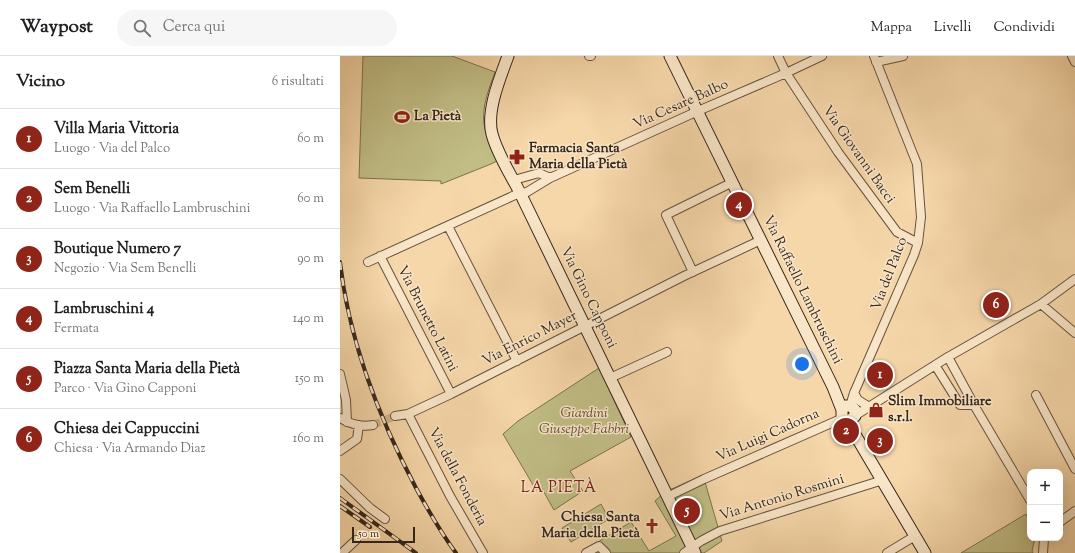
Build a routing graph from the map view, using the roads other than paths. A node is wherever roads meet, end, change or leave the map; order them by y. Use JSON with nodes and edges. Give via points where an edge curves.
{"nodes":[{"id":1,"x":508,"y":56,"type":"edge"},
{"id":2,"x":670,"y":56,"type":"edge"},
{"id":3,"x":778,"y":56,"type":"edge"},
{"id":4,"x":822,"y":56,"type":"edge"},
{"id":5,"x":903,"y":56,"type":"edge"},
{"id":6,"x":1072,"y":56,"type":"edge"},
{"id":7,"x":875,"y":59,"type":"edge"},
{"id":8,"x":1075,"y":62,"type":"edge"},
{"id":9,"x":786,"y":73,"type":"junction"},
{"id":10,"x":698,"y":111,"type":"junction"},
{"id":11,"x":550,"y":178,"type":"junction"},
{"id":12,"x":514,"y":180,"type":"junction"},
{"id":13,"x":733,"y":182,"type":"junction"},
{"id":14,"x":521,"y":194,"type":"junction"},
{"id":15,"x":448,"y":226,"type":"junction"},
{"id":16,"x":761,"y":240,"type":"junction"},
{"id":17,"x":918,"y":243,"type":"junction"},
{"id":18,"x":380,"y":256,"type":"junction"},
{"id":19,"x":368,"y":262,"type":"dead end"},
{"id":20,"x":693,"y":272,"type":"junction"},
{"id":21,"x":1075,"y":279,"type":"edge"},
{"id":22,"x":1041,"y":304,"type":"junction"},
{"id":23,"x":585,"y":326,"type":"junction"},
{"id":24,"x":1075,"y":333,"type":"edge"},
{"id":25,"x":667,"y":352,"type":"dead end"},
{"id":26,"x":948,"y":356,"type":"junction"},
{"id":27,"x":517,"y":361,"type":"junction"},
{"id":28,"x":935,"y":365,"type":"junction"},
{"id":29,"x":340,"y":374,"type":"edge"},
{"id":30,"x":610,"y":378,"type":"junction"},
{"id":31,"x":854,"y":392,"type":"junction"},
{"id":32,"x":450,"y":394,"type":"junction"},
{"id":33,"x":1036,"y":395,"type":"dead end"},
{"id":34,"x":868,"y":405,"type":"junction"},
{"id":35,"x":974,"y":406,"type":"junction"},
{"id":36,"x":849,"y":413,"type":"junction"},
{"id":37,"x":408,"y":414,"type":"junction"},
{"id":38,"x":395,"y":416,"type":"tunnel mouth"},
{"id":39,"x":344,"y":420,"type":"edge"},
{"id":40,"x":359,"y":425,"type":"junction"},
{"id":41,"x":374,"y":426,"type":"tunnel mouth"},
{"id":42,"x":340,"y":451,"type":"edge"},
{"id":43,"x":1075,"y":469,"type":"edge"},
{"id":44,"x":340,"y":478,"type":"edge"},
{"id":45,"x":883,"y":480,"type":"junction"},
{"id":46,"x":1027,"y":495,"type":"edge"},
{"id":47,"x":668,"y":497,"type":"junction"},
{"id":48,"x":1075,"y":511,"type":"edge"},
{"id":49,"x":385,"y":519,"type":"dead end"},
{"id":50,"x":1063,"y":520,"type":"edge"},
{"id":51,"x":915,"y":536,"type":"junction"},
{"id":52,"x":356,"y":540,"type":"dead end"},
{"id":53,"x":1044,"y":541,"type":"edge"},
{"id":54,"x":691,"y":551,"type":"edge"},
{"id":55,"x":342,"y":553,"type":"edge"},
{"id":56,"x":483,"y":553,"type":"edge"},
{"id":57,"x":586,"y":553,"type":"edge"},
{"id":58,"x":606,"y":553,"type":"edge"},
{"id":59,"x":887,"y":553,"type":"edge"},
{"id":60,"x":925,"y":553,"type":"edge"},
{"id":61,"x":1043,"y":553,"type":"edge"}],
"edges":[{"from":1,"to":12,"type":"main road","name":"Via Gino Capponi","via":[[491,115],[492,133]]},
{"from":2,"to":10,"type":"main road","name":"Via Raffaello Lambruschini"},
{"from":3,"to":9,"type":"street","name":"Via Giovanni Bacci"},
{"from":4,"to":9,"type":"street","name":"Via Cesare Balbo"},
{"from":5,"to":7,"type":"street"},
{"from":6,"to":8,"type":"street"},
{"from":7,"to":17,"type":"street","name":"Via del Palco","via":[[918,164],[921,217]]},
{"from":9,"to":10,"type":"street","name":"Via Cesare Balbo"},
{"from":9,"to":17,"type":"street","name":"Via Giovanni Bacci","via":[[838,152],[897,232]]},
{"from":10,"to":11,"type":"street","name":"Via Cesare Balbo"},
{"from":10,"to":13,"type":"main road","name":"Via Raffaello Lambruschini"},
{"from":11,"to":12,"type":"street","via":[[539,172]]},
{"from":11,"to":14,"type":"street","name":"Via Cesare Balbo"},
{"from":12,"to":14,"type":"main road","name":"Via Gino Capponi"},
{"from":13,"to":16,"type":"main road","name":"Via Raffaello Lambruschini"},
{"from":13,"to":20,"type":"street","via":[[666,215]]},
{"from":14,"to":15,"type":"street","name":"Via Cesare Balbo"},
{"from":14,"to":23,"type":"main road","name":"Via Gino Capponi"},
{"from":15,"to":18,"type":"street","name":"Via Cesare Balbo"},
{"from":15,"to":27,"type":"street"},
{"from":16,"to":20,"type":"street","name":"Via Enrico Mayer"},
{"from":16,"to":36,"type":"main road","name":"Via Raffaello Lambruschini","via":[[833,387]]},
{"from":17,"to":31,"type":"street","name":"Via del Palco"},
{"from":18,"to":19,"type":"street","name":"Via Cesare Balbo"},
{"from":18,"to":32,"type":"street","name":"Via Brunetto Latini"},
{"from":20,"to":23,"type":"street","name":"Via Enrico Mayer"},
{"from":21,"to":22,"type":"street","name":"Via Luigi Cadorna"},
{"from":22,"to":24,"type":"street"},
{"from":22,"to":26,"type":"street","name":"Via Luigi Cadorna"},
{"from":23,"to":27,"type":"street","name":"Via Enrico Mayer"},
{"from":23,"to":30,"type":"main road","name":"Via Gino Capponi"},
{"from":25,"to":30,"type":"street"},
{"from":26,"to":28,"type":"street","name":"Via Luigi Cadorna"},
{"from":26,"to":35,"type":"street"},
{"from":27,"to":32,"type":"street","name":"Via Enrico Mayer"},
{"from":28,"to":34,"type":"street","name":"Via Luigi Cadorna"},
{"from":28,"to":35,"type":"street","via":[[960,405]]},
{"from":29,"to":39,"type":"street","via":[[346,400]]},
{"from":30,"to":47,"type":"main road","name":"Via Gino Capponi"},
{"from":31,"to":34,"type":"street","via":[[858,400]]},
{"from":31,"to":36,"type":"street","name":"Via del Palco"},
{"from":32,"to":37,"type":"street","name":"Via Enrico Mayer"},
{"from":33,"to":43,"type":"street"},
{"from":34,"to":36,"type":"street","name":"Via Luigi Cadorna"},
{"from":35,"to":46,"type":"street"},
{"from":36,"to":45,"type":"main road","name":"Via Raffaello Lambruschini","via":[[860,441]]},
{"from":36,"to":47,"type":"street","name":"Via Luigi Cadorna"},
{"from":37,"to":38,"type":"street","name":"Via Enrico Mayer"},
{"from":37,"to":56,"type":"street","name":"Via della Fonderia"},
{"from":39,"to":40,"type":"street"},
{"from":40,"to":41,"type":"street"},
{"from":40,"to":42,"type":"street","via":[[357,439]]},
{"from":44,"to":49,"type":"street"},
{"from":45,"to":51,"type":"main road","name":"Via Raffaello Lambruschini"},
{"from":45,"to":54,"type":"street","name":"Via Antonio Rosmini","via":[[720,531]]},
{"from":47,"to":54,"type":"main road","name":"Via Gino Capponi"},
{"from":48,"to":50,"type":"street"},
{"from":51,"to":59,"type":"street"},
{"from":51,"to":60,"type":"main road","name":"Via Raffaello Lambruschini"},
{"from":52,"to":55,"type":"street"},
{"from":53,"to":61,"type":"street"},
{"from":57,"to":58,"type":"street","via":[[600,546]]}]}
